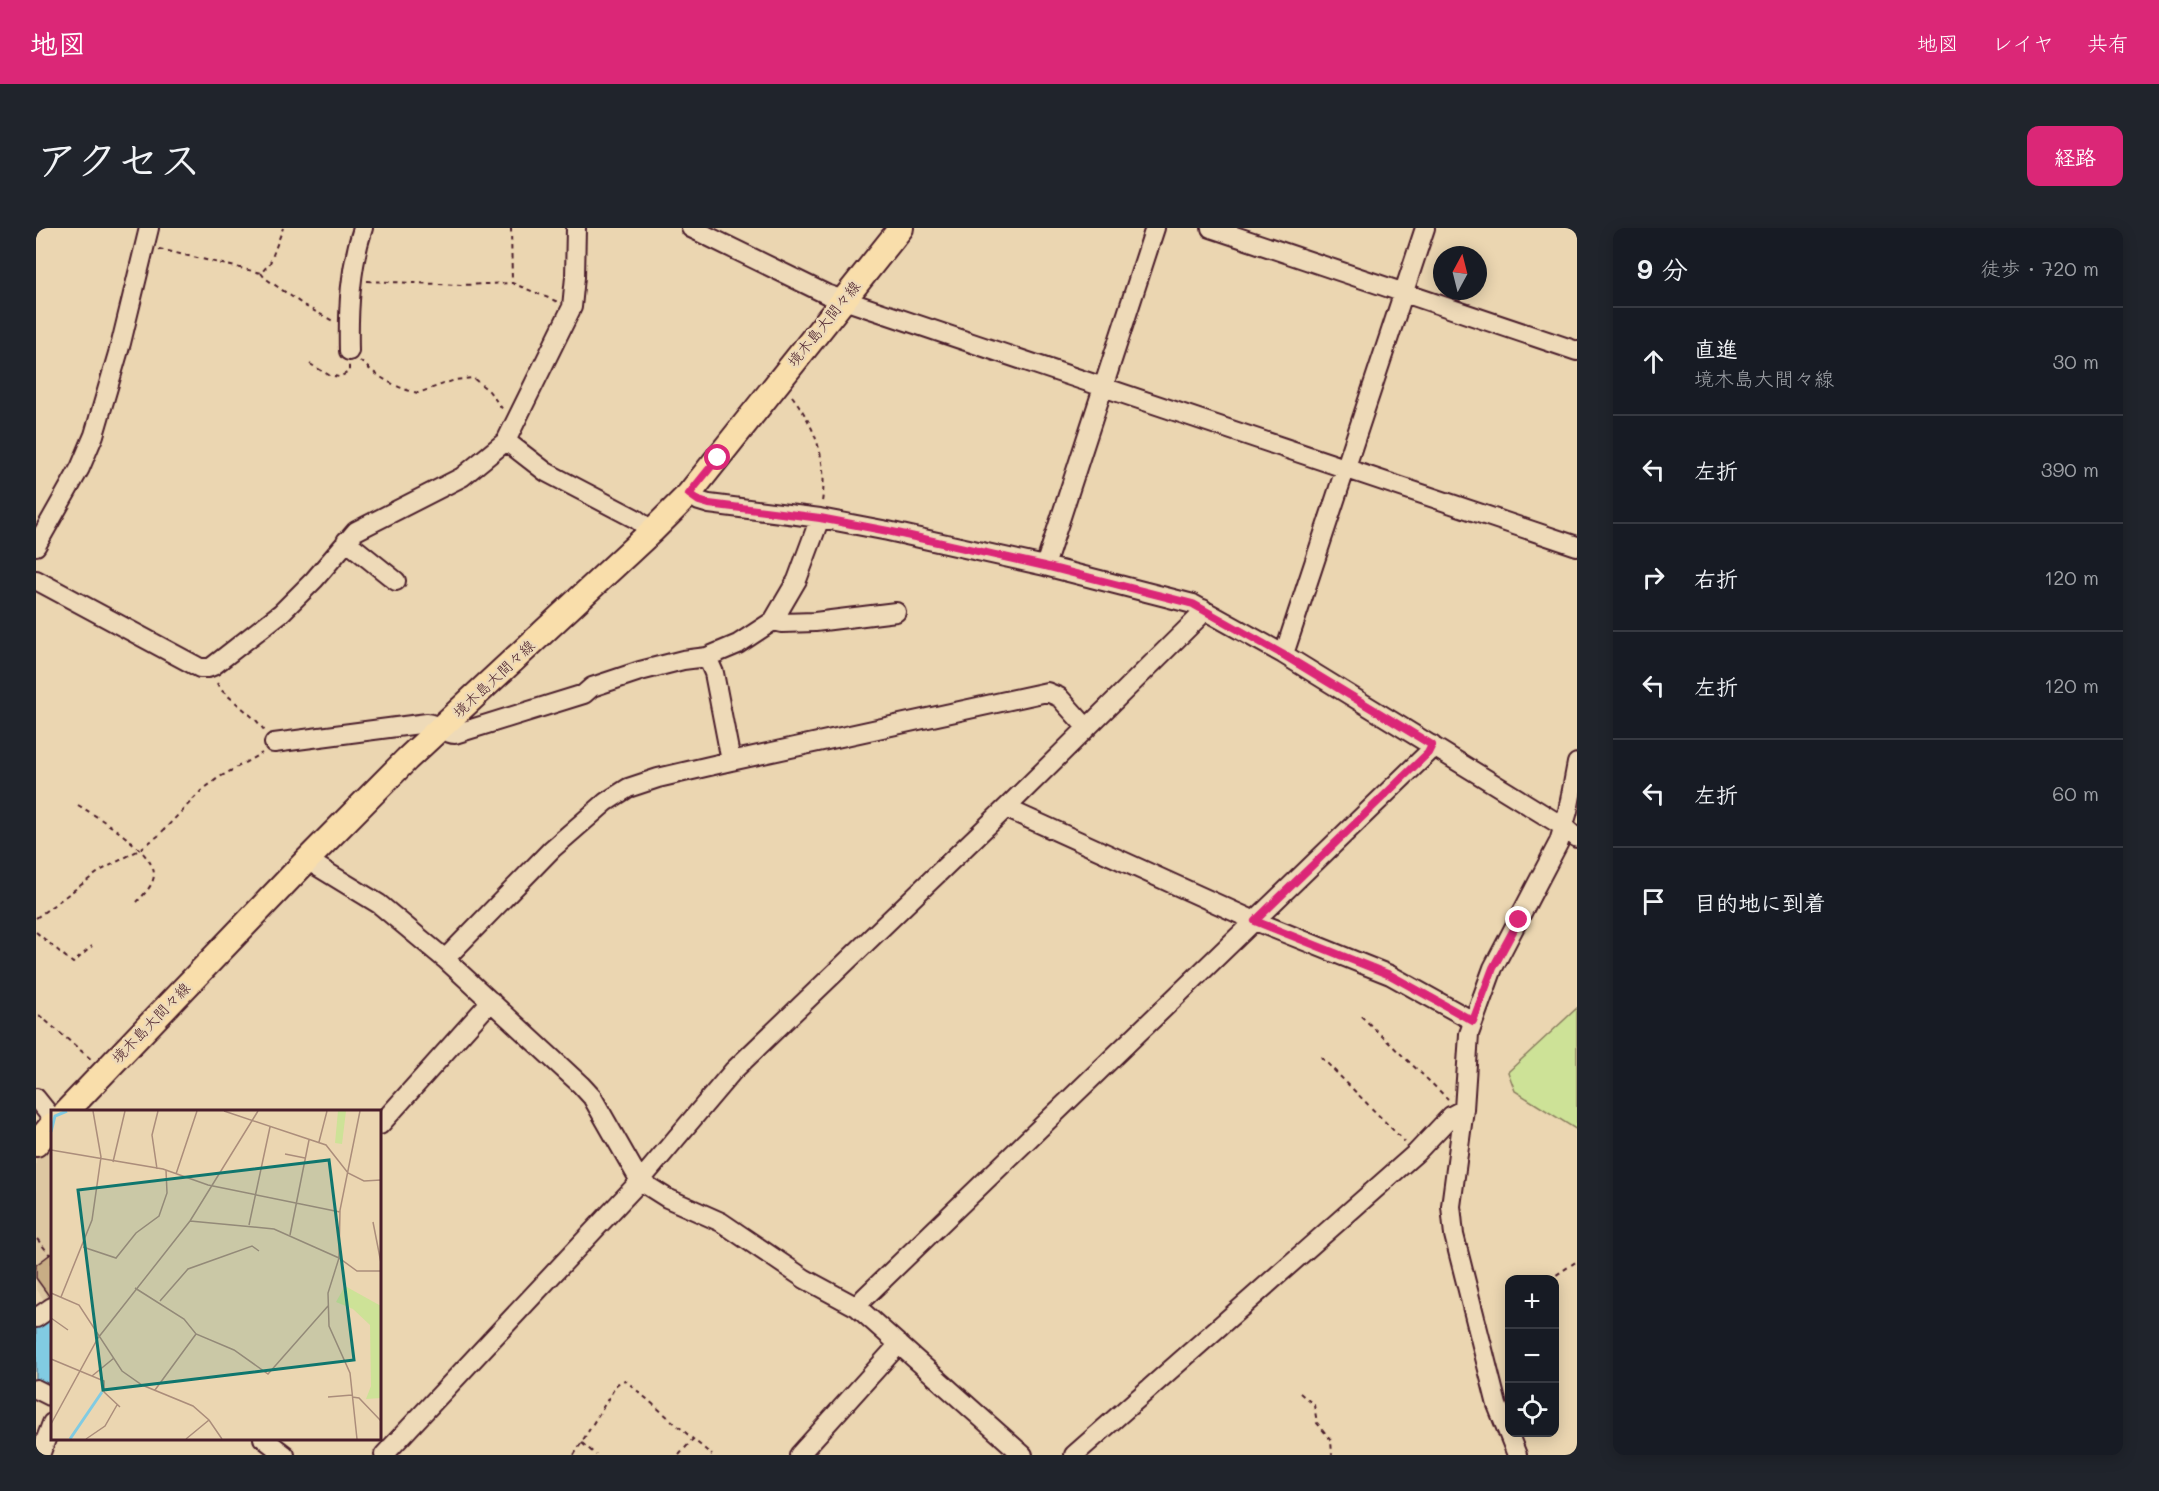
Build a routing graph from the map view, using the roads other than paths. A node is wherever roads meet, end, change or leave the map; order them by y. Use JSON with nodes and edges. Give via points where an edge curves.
{"nodes":[{"id":1,"x":149,"y":228,"type":"edge"},
{"id":2,"x":363,"y":228,"type":"edge"},
{"id":3,"x":576,"y":228,"type":"edge"},
{"id":4,"x":691,"y":228,"type":"edge"},
{"id":5,"x":901,"y":228,"type":"edge"},
{"id":6,"x":1155,"y":228,"type":"edge"},
{"id":7,"x":1211,"y":228,"type":"edge"},
{"id":8,"x":1425,"y":228,"type":"edge"},
{"id":9,"x":1404,"y":293,"type":"junction"},
{"id":10,"x":843,"y":300,"type":"junction"},
{"id":11,"x":349,"y":351,"type":"road end"},
{"id":12,"x":1577,"y":351,"type":"edge"},
{"id":13,"x":1102,"y":387,"type":"junction"},
{"id":14,"x":506,"y":441,"type":"junction"},
{"id":15,"x":1346,"y":468,"type":"junction"},
{"id":16,"x":689,"y":494,"type":"junction"},
{"id":17,"x":820,"y":518,"type":"junction"},
{"id":18,"x":652,"y":531,"type":"junction"},
{"id":19,"x":346,"y":542,"type":"junction"},
{"id":20,"x":36,"y":546,"type":"edge"},
{"id":21,"x":1577,"y":546,"type":"edge"},
{"id":22,"x":1045,"y":566,"type":"junction"},
{"id":23,"x":36,"y":580,"type":"edge"},
{"id":24,"x":396,"y":581,"type":"dead end"},
{"id":25,"x":1203,"y":609,"type":"junction"},
{"id":26,"x":896,"y":612,"type":"dead end"},
{"id":27,"x":772,"y":621,"type":"junction"},
{"id":28,"x":1282,"y":654,"type":"junction"},
{"id":29,"x":707,"y":657,"type":"junction"},
{"id":30,"x":1087,"y":728,"type":"junction"},
{"id":31,"x":440,"y":729,"type":"junction"},
{"id":32,"x":274,"y":743,"type":"road end"},
{"id":33,"x":1432,"y":745,"type":"junction"},
{"id":34,"x":731,"y":761,"type":"junction"},
{"id":35,"x":1577,"y":763,"type":"edge"},
{"id":36,"x":1008,"y":806,"type":"junction"},
{"id":37,"x":1570,"y":833,"type":"edge"},
{"id":38,"x":307,"y":860,"type":"junction"},
{"id":39,"x":1255,"y":921,"type":"junction"},
{"id":40,"x":446,"y":959,"type":"junction"},
{"id":41,"x":491,"y":1001,"type":"junction"},
{"id":42,"x":1473,"y":1021,"type":"junction"},
{"id":43,"x":36,"y":1098,"type":"edge"},
{"id":44,"x":68,"y":1110,"type":"edge"},
{"id":45,"x":1458,"y":1112,"type":"junction"},
{"id":46,"x":51,"y":1117,"type":"edge"},
{"id":47,"x":381,"y":1124,"type":"edge"},
{"id":48,"x":51,"y":1126,"type":"edge"},
{"id":49,"x":36,"y":1144,"type":"edge"},
{"id":50,"x":640,"y":1180,"type":"junction"},
{"id":51,"x":857,"y":1307,"type":"junction"},
{"id":52,"x":51,"y":1308,"type":"edge"},
{"id":53,"x":36,"y":1318,"type":"edge"},
{"id":54,"x":899,"y":1344,"type":"junction"},
{"id":55,"x":36,"y":1389,"type":"edge"},
{"id":56,"x":51,"y":1396,"type":"edge"},
{"id":57,"x":51,"y":1426,"type":"edge"},
{"id":58,"x":265,"y":1440,"type":"edge"},
{"id":59,"x":279,"y":1454,"type":"edge"},
{"id":60,"x":40,"y":1455,"type":"edge"},
{"id":61,"x":384,"y":1455,"type":"edge"},
{"id":62,"x":799,"y":1455,"type":"edge"},
{"id":63,"x":1023,"y":1455,"type":"edge"},
{"id":64,"x":1074,"y":1455,"type":"edge"},
{"id":65,"x":1517,"y":1455,"type":"edge"}],
"edges":[{"from":1,"to":20,"type":"street","via":[[94,435]]},
{"from":2,"to":11,"type":"street","via":[[352,280]]},
{"from":3,"to":14,"type":"street","via":[[572,307]]},
{"from":4,"to":10,"type":"street"},
{"from":5,"to":10,"type":"main road","name":"境木島大間々線"},
{"from":6,"to":13,"type":"street"},
{"from":7,"to":9,"type":"street"},
{"from":8,"to":9,"type":"street"},
{"from":9,"to":12,"type":"street"},
{"from":9,"to":15,"type":"street"},
{"from":10,"to":13,"type":"street"},
{"from":10,"to":16,"type":"main road","name":"境木島大間々線"},
{"from":13,"to":15,"type":"street"},
{"from":13,"to":22,"type":"street"},
{"from":14,"to":18,"type":"street","via":[[546,472]]},
{"from":14,"to":19,"type":"street","via":[[462,477],[367,524]]},
{"from":15,"to":21,"type":"street"},
{"from":15,"to":28,"type":"street"},
{"from":16,"to":17,"type":"street","via":[[709,504]]},
{"from":16,"to":18,"type":"main road","name":"境木島大間々線"},
{"from":17,"to":22,"type":"street"},
{"from":17,"to":27,"type":"street","via":[[797,580]]},
{"from":18,"to":31,"type":"main road","name":"境木島大間々線"},
{"from":19,"to":23,"type":"street","via":[[281,613],[208,668],[200,668]]},
{"from":19,"to":24,"type":"street"},
{"from":22,"to":25,"type":"street"},
{"from":25,"to":28,"type":"street"},
{"from":25,"to":30,"type":"street"},
{"from":26,"to":27,"type":"street","via":[[815,622]]},
{"from":27,"to":29,"type":"street","via":[[738,644]]},
{"from":28,"to":33,"type":"street"},
{"from":29,"to":31,"type":"street","via":[[640,671],[592,687],[584,694],[470,731],[448,734]]},
{"from":29,"to":34,"type":"street","via":[[714,673]]},
{"from":30,"to":34,"type":"street","via":[[1059,697],[1047,693]]},
{"from":30,"to":36,"type":"street"},
{"from":31,"to":32,"type":"street","via":[[427,723]]},
{"from":31,"to":38,"type":"main road","name":"境木島大間々線"},
{"from":33,"to":37,"type":"street"},
{"from":33,"to":39,"type":"street"},
{"from":34,"to":40,"type":"street","via":[[658,778],[618,793],[552,849]]},
{"from":35,"to":37,"type":"street"},
{"from":36,"to":39,"type":"street"},
{"from":36,"to":50,"type":"street","via":[[733,1071]]},
{"from":37,"to":42,"type":"street","via":[[1493,968]]},
{"from":38,"to":40,"type":"street","via":[[379,904]]},
{"from":38,"to":44,"type":"main road","name":"境木島大間々線"},
{"from":39,"to":42,"type":"street","via":[[1390,975]]},
{"from":39,"to":51,"type":"street"},
{"from":40,"to":41,"type":"street"},
{"from":41,"to":47,"type":"street"},
{"from":41,"to":50,"type":"street","via":[[592,1097]]},
{"from":42,"to":45,"type":"street"},
{"from":43,"to":46,"type":"street"},
{"from":45,"to":64,"type":"street"},
{"from":45,"to":65,"type":"street","via":[[1451,1206],[1454,1235],[1497,1405]]},
{"from":48,"to":49,"type":"main road"},
{"from":50,"to":51,"type":"street","via":[[667,1198],[721,1222]]},
{"from":50,"to":61,"type":"street"},
{"from":51,"to":54,"type":"street"},
{"from":52,"to":53,"type":"street"},
{"from":54,"to":62,"type":"street"},
{"from":54,"to":63,"type":"street"},
{"from":55,"to":56,"type":"street"},
{"from":57,"to":60,"type":"street"},
{"from":58,"to":59,"type":"street"}]}
